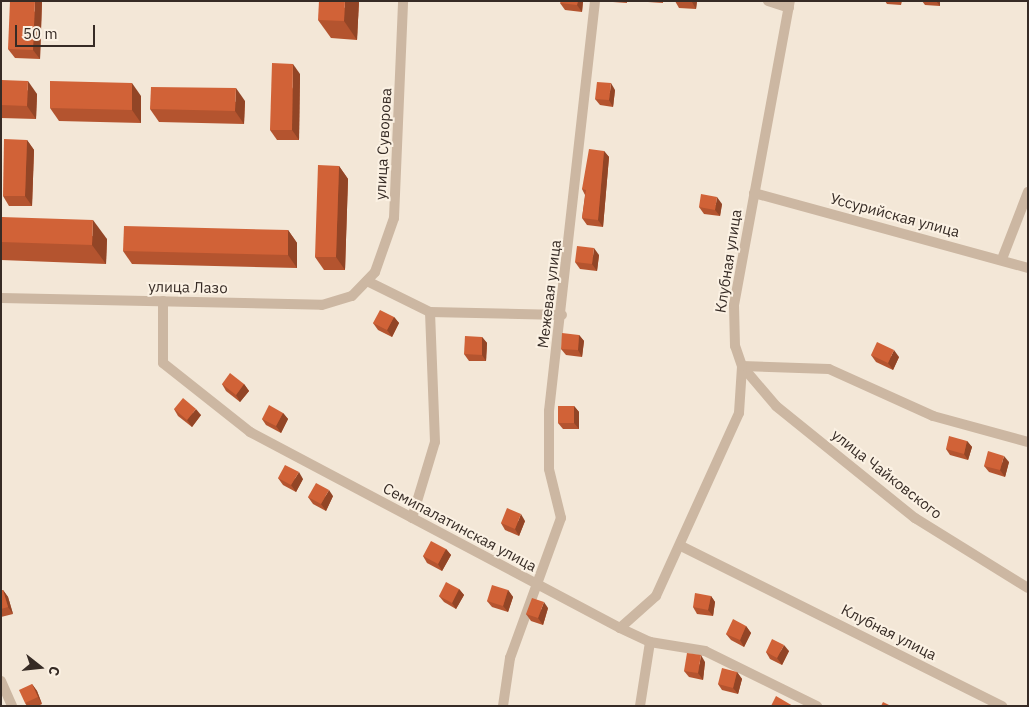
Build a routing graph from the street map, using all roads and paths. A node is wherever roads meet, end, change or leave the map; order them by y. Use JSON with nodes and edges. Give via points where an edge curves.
{"nodes":[{"id":1,"x":403,"y":1,"type":"edge"},
{"id":2,"x":595,"y":1,"type":"edge"},
{"id":3,"x":768,"y":1,"type":"edge"},
{"id":4,"x":790,"y":5,"type":"edge"},
{"id":5,"x":1028,"y":192,"type":"edge"},
{"id":6,"x":754,"y":193,"type":"junction"},
{"id":7,"x":1002,"y":259,"type":"junction"},
{"id":8,"x":1028,"y":268,"type":"edge"},
{"id":9,"x":367,"y":281,"type":"junction"},
{"id":10,"x":1,"y":298,"type":"edge"},
{"id":11,"x":163,"y":302,"type":"junction"},
{"id":12,"x":430,"y":312,"type":"junction"},
{"id":13,"x":562,"y":316,"type":"junction"},
{"id":14,"x":742,"y":366,"type":"junction"},
{"id":15,"x":1028,"y":442,"type":"edge"},
{"id":16,"x":412,"y":518,"type":"junction"},
{"id":17,"x":681,"y":546,"type":"junction"},
{"id":18,"x":533,"y":584,"type":"junction"},
{"id":19,"x":1028,"y":588,"type":"edge"},
{"id":20,"x":620,"y":628,"type":"junction"},
{"id":21,"x":650,"y":642,"type":"junction"},
{"id":22,"x":1,"y":681,"type":"edge"},
{"id":23,"x":12,"y":706,"type":"edge"},
{"id":24,"x":503,"y":706,"type":"edge"},
{"id":25,"x":640,"y":706,"type":"edge"},
{"id":26,"x":817,"y":706,"type":"edge"},
{"id":27,"x":1002,"y":706,"type":"edge"}],
"edges":[{"from":1,"to":9,"type":"street","name":"улица Суворова","via":[[394,218],[375,272]]},
{"from":2,"to":13,"type":"street","name":"Межевая улица"},
{"from":3,"to":4,"type":"street"},
{"from":4,"to":6,"type":"street","name":"Клубная улица"},
{"from":5,"to":7,"type":"street"},
{"from":6,"to":7,"type":"street","name":"Уссурийская улица"},
{"from":6,"to":14,"type":"street","name":"Клубная улица","via":[[734,305],[735,346]]},
{"from":7,"to":8,"type":"street","name":"Уссурийская улица"},
{"from":9,"to":11,"type":"street","name":"улица Лазо","via":[[352,296],[322,305]]},
{"from":9,"to":12,"type":"street"},
{"from":10,"to":11,"type":"street","name":"улица Лазо"},
{"from":11,"to":16,"type":"street","name":"Семипалатинская улица","via":[[163,363],[250,432]]},
{"from":12,"to":13,"type":"street"},
{"from":12,"to":16,"type":"street","via":[[435,442]]},
{"from":13,"to":18,"type":"street","name":"Межевая улица","via":[[549,412],[549,469],[561,518]]},
{"from":14,"to":15,"type":"street","via":[[829,369],[933,416]]},
{"from":14,"to":17,"type":"street","name":"Клубная улица","via":[[739,413]]},
{"from":14,"to":19,"type":"street","name":"улица Чайковского","via":[[776,406],[915,518]]},
{"from":16,"to":18,"type":"street","name":"Семипалатинская улица"},
{"from":17,"to":20,"type":"street","name":"Клубная улица","via":[[656,596]]},
{"from":17,"to":27,"type":"street","name":"Клубная улица"},
{"from":18,"to":20,"type":"street","name":"Семипалатинская улица"},
{"from":18,"to":24,"type":"street","via":[[510,658]]},
{"from":20,"to":21,"type":"street","name":"Семипалатинская улица"},
{"from":21,"to":25,"type":"street"},
{"from":21,"to":26,"type":"street","name":"Семипалатинская улица","via":[[705,650]]},
{"from":22,"to":23,"type":"street"}]}
